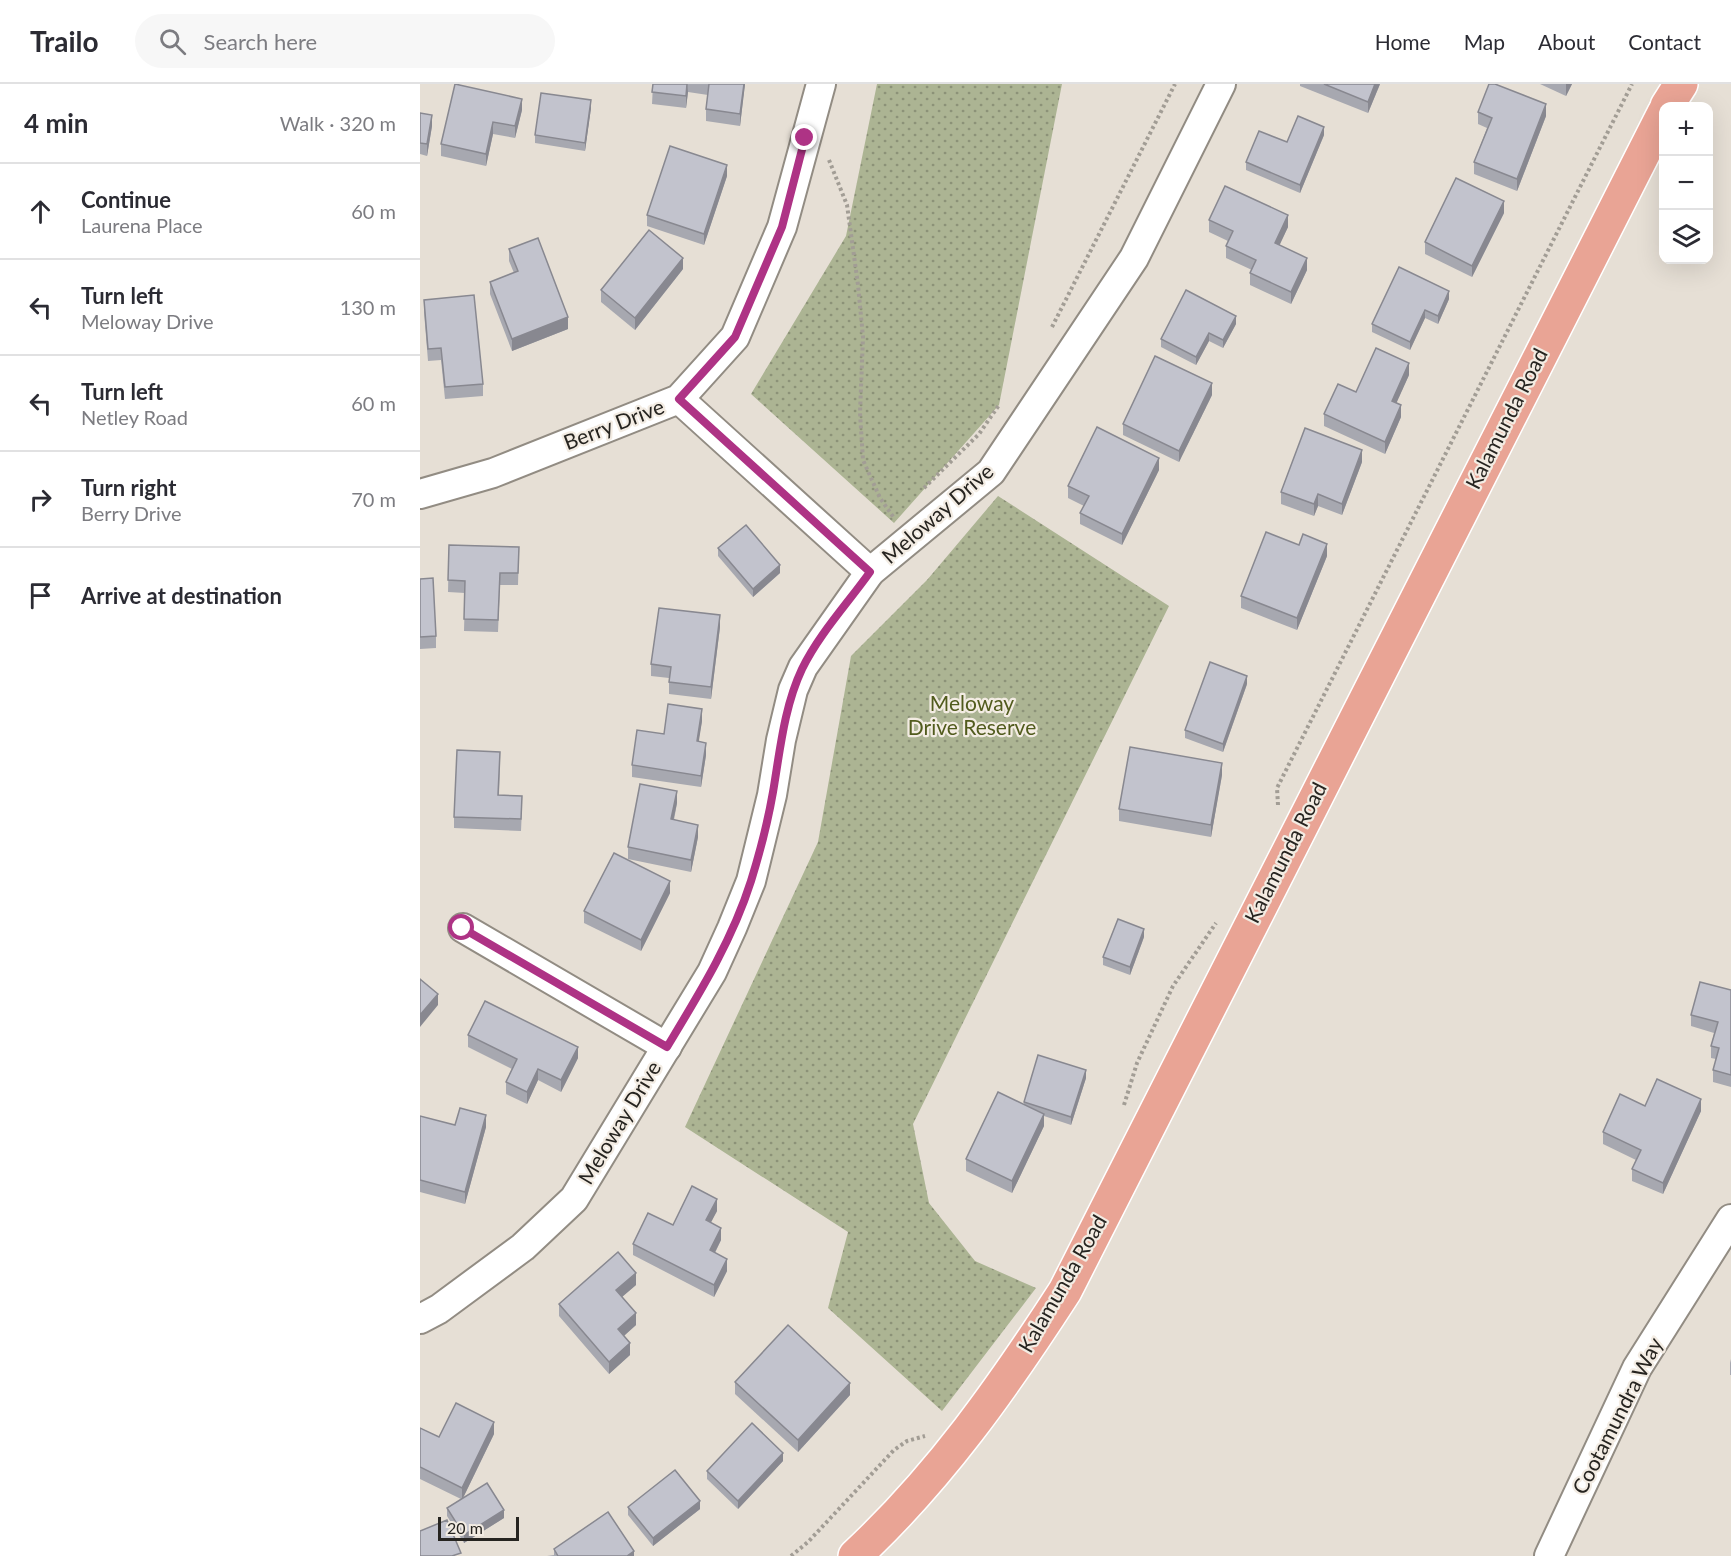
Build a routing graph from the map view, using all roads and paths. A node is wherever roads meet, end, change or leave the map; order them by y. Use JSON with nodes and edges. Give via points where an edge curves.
{"nodes":[{"id":1,"x":821,"y":84,"type":"edge"},
{"id":2,"x":1175,"y":84,"type":"edge"},
{"id":3,"x":1221,"y":84,"type":"edge"},
{"id":4,"x":1632,"y":84,"type":"edge"},
{"id":5,"x":1681,"y":84,"type":"edge"},
{"id":6,"x":1670,"y":102,"type":"edge"},
{"id":7,"x":812,"y":115,"type":"junction"},
{"id":8,"x":1659,"y":123,"type":"edge"},
{"id":9,"x":1046,"y":338,"type":"dead end"},
{"id":10,"x":1006,"y":396,"type":"dead end"},
{"id":11,"x":679,"y":399,"type":"junction"},
{"id":12,"x":420,"y":494,"type":"edge"},
{"id":13,"x":917,"y":495,"type":"dead end"},
{"id":14,"x":902,"y":511,"type":"dead end"},
{"id":15,"x":870,"y":572,"type":"junction"},
{"id":16,"x":1276,"y":814,"type":"dead end"},
{"id":17,"x":1220,"y":916,"type":"dead end"},
{"id":18,"x":462,"y":928,"type":"dead end"},
{"id":19,"x":667,"y":1047,"type":"junction"},
{"id":20,"x":1122,"y":1110,"type":"dead end"},
{"id":21,"x":1731,"y":1219,"type":"edge"},
{"id":22,"x":420,"y":1319,"type":"edge"},
{"id":23,"x":930,"y":1431,"type":"dead end"},
{"id":24,"x":791,"y":1556,"type":"edge"},
{"id":25,"x":855,"y":1556,"type":"edge"},
{"id":26,"x":1549,"y":1556,"type":"edge"}],
"edges":[{"from":1,"to":7,"type":"street","name":"Berry Drive"},
{"from":2,"to":9,"type":"path"},
{"from":3,"to":15,"type":"street","name":"Meloway Drive","via":[[1134,258],[991,472]]},
{"from":4,"to":16,"type":"path","via":[[1277,788]]},
{"from":5,"to":6,"type":"main road"},
{"from":7,"to":11,"type":"street","name":"Berry Drive","via":[[782,227],[735,337]]},
{"from":7,"to":14,"type":"path","via":[[847,204],[863,338],[863,460],[894,519]]},
{"from":8,"to":25,"type":"main road","name":"Kalamunda Road","via":[[1065,1291],[950,1457]]},
{"from":10,"to":13,"type":"path","via":[[979,434]]},
{"from":11,"to":12,"type":"street","name":"Berry Drive","via":[[493,473]]},
{"from":11,"to":15,"type":"street"},
{"from":15,"to":19,"type":"street","name":"Meloway Drive","via":[[816,645],[800,675],[781,740],[751,881],[712,972]]},
{"from":17,"to":20,"type":"path","via":[[1173,986],[1137,1063]]},
{"from":18,"to":19,"type":"street"},
{"from":19,"to":22,"type":"street","name":"Meloway Drive","via":[[574,1199],[523,1247]]},
{"from":21,"to":26,"type":"street","name":"Cootamundra Way","via":[[1637,1368]]},
{"from":23,"to":24,"type":"path","via":[[894,1450]]}]}
